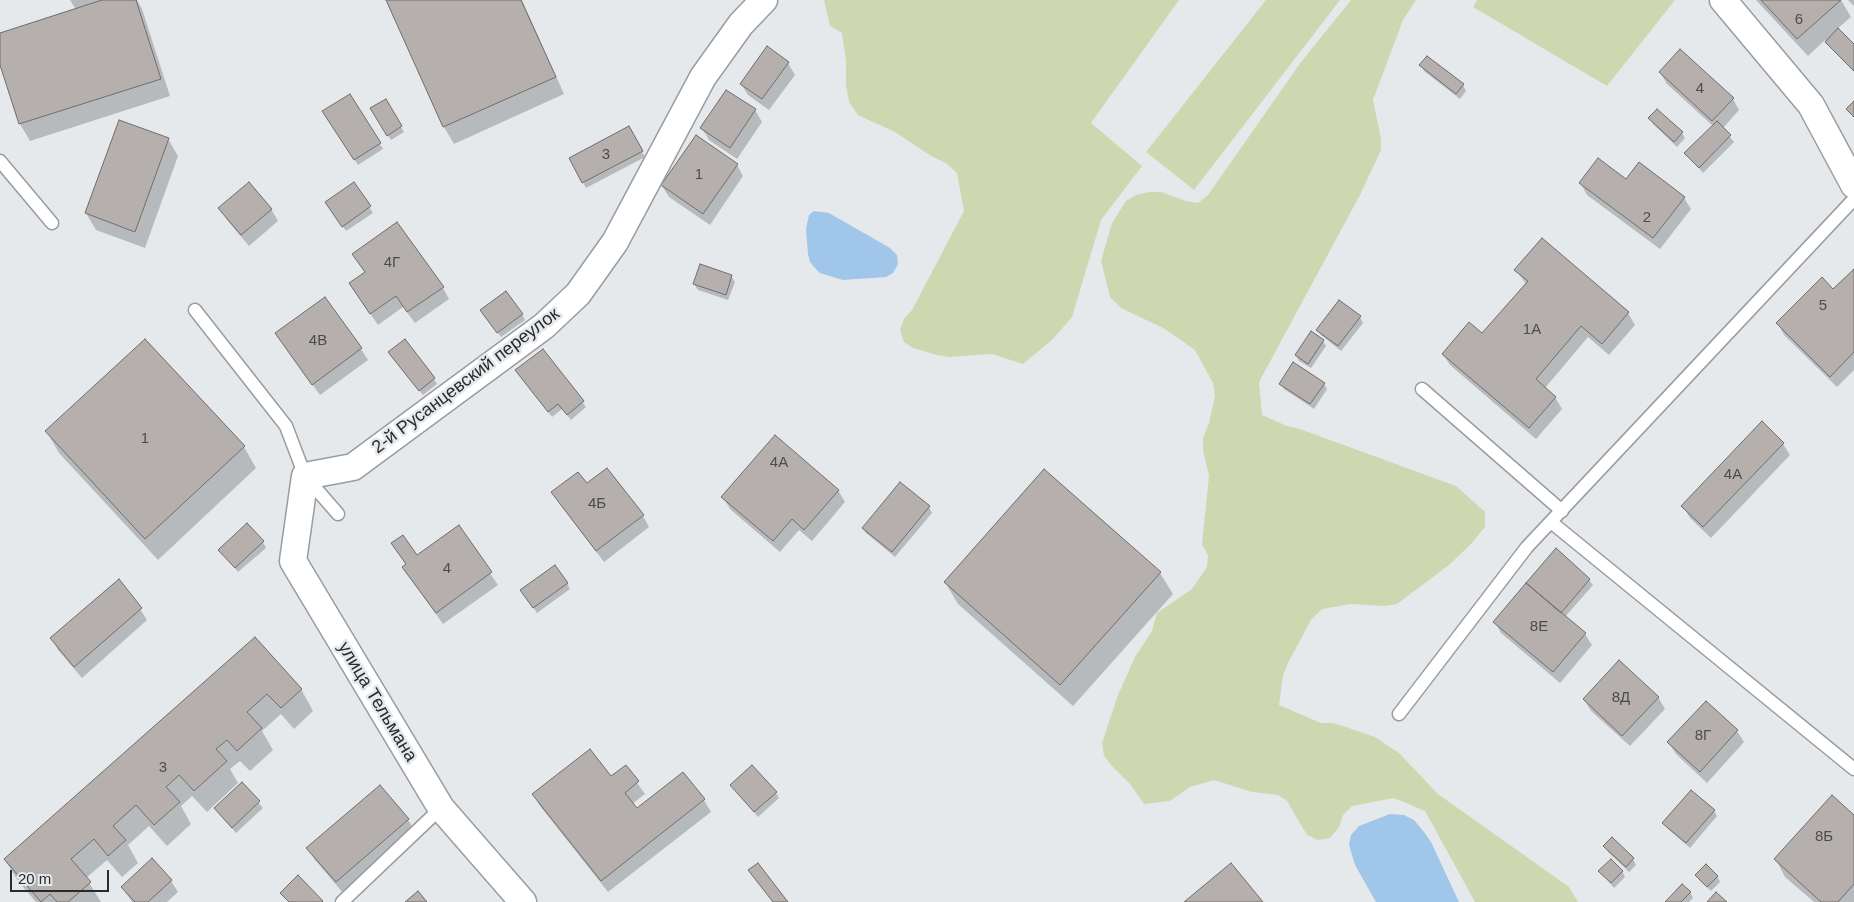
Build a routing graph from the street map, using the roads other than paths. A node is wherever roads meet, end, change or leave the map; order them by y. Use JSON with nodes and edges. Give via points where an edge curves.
{"nodes":[{"id":1,"x":764,"y":0,"type":"edge"},
{"id":2,"x":1722,"y":0,"type":"edge"},
{"id":3,"x":0,"y":161,"type":"edge"},
{"id":4,"x":1854,"y":185,"type":"edge"},
{"id":5,"x":1854,"y":199,"type":"edge"},
{"id":6,"x":52,"y":223,"type":"dead end"},
{"id":7,"x":195,"y":310,"type":"dead end"},
{"id":8,"x":1422,"y":389,"type":"dead end"},
{"id":9,"x":305,"y":476,"type":"junction"},
{"id":10,"x":1562,"y":511,"type":"junction"},
{"id":11,"x":338,"y":514,"type":"dead end"},
{"id":12,"x":1551,"y":522,"type":"junction"},
{"id":13,"x":1399,"y":714,"type":"dead end"},
{"id":14,"x":1854,"y":769,"type":"edge"},
{"id":15,"x":441,"y":808,"type":"junction"},
{"id":16,"x":342,"y":902,"type":"edge"},
{"id":17,"x":523,"y":902,"type":"edge"}],
"edges":[{"from":1,"to":9,"type":"street","name":"2-й Русанцевский переулок","via":[[741,24],[703,77],[615,242],[578,294],[544,326],[353,467]]},
{"from":2,"to":4,"type":"street","via":[[1811,105]]},
{"from":3,"to":6,"type":"lane"},
{"from":5,"to":10,"type":"lane"},
{"from":7,"to":9,"type":"lane","via":[[286,426]]},
{"from":8,"to":10,"type":"lane"},
{"from":9,"to":11,"type":"lane"},
{"from":9,"to":15,"type":"street","name":"улица Тельмана","via":[[293,561]]},
{"from":10,"to":12,"type":"lane"},
{"from":12,"to":13,"type":"lane","via":[[1527,547]]},
{"from":12,"to":14,"type":"lane"},
{"from":15,"to":16,"type":"lane"},
{"from":15,"to":17,"type":"street","name":"улица Тельмана"}]}
